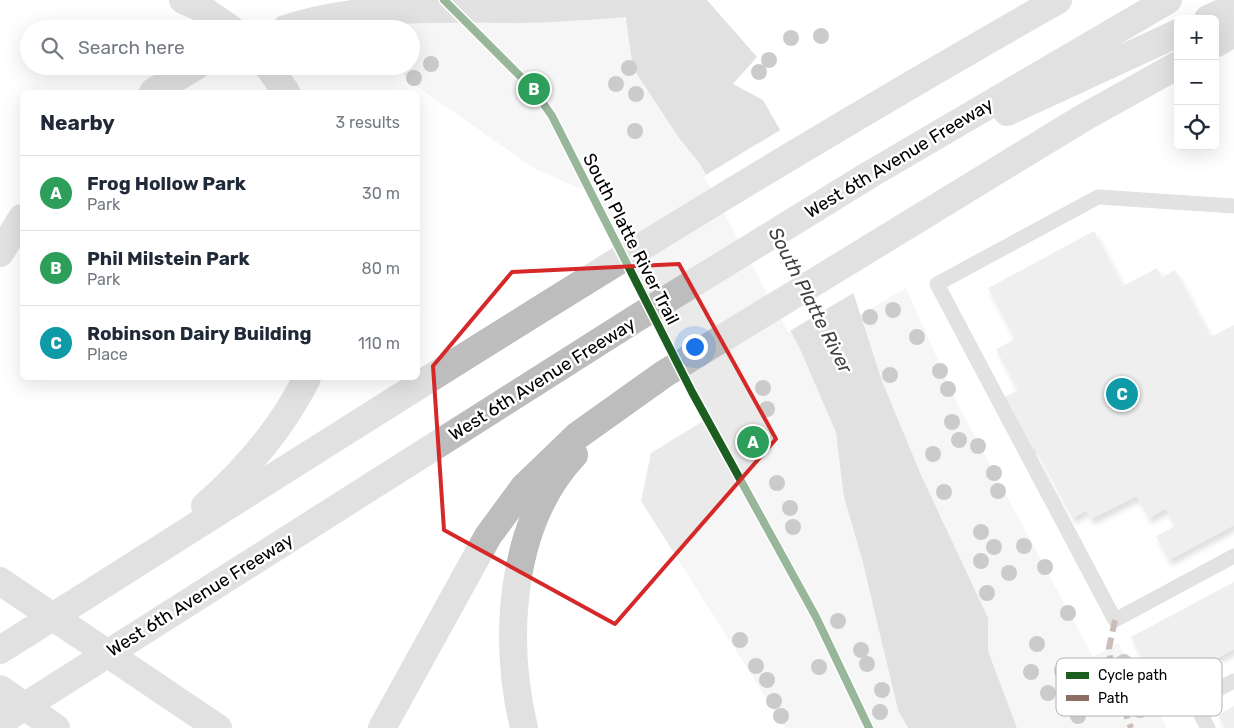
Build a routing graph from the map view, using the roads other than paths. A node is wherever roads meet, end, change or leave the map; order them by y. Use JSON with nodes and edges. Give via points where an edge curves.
{"nodes":[{"id":1,"x":183,"y":0,"type":"edge"},
{"id":2,"x":670,"y":0,"type":"edge"},
{"id":3,"x":1050,"y":0,"type":"edge"},
{"id":4,"x":1058,"y":0,"type":"edge"},
{"id":5,"x":1168,"y":0,"type":"edge"},
{"id":6,"x":1234,"y":7,"type":"edge"},
{"id":7,"x":1217,"y":15,"type":"edge"},
{"id":8,"x":217,"y":20,"type":"edge"},
{"id":9,"x":318,"y":20,"type":"edge"},
{"id":10,"x":1234,"y":33,"type":"edge"},
{"id":11,"x":1174,"y":35,"type":"edge"},
{"id":12,"x":1219,"y":42,"type":"edge"},
{"id":13,"x":959,"y":56,"type":"junction"},
{"id":14,"x":1174,"y":67,"type":"edge"},
{"id":15,"x":181,"y":75,"type":"edge"},
{"id":16,"x":274,"y":75,"type":"edge"},
{"id":17,"x":156,"y":90,"type":"edge"},
{"id":18,"x":285,"y":90,"type":"edge"},
{"id":19,"x":869,"y":175,"type":"junction"},
{"id":20,"x":1234,"y":206,"type":"edge"},
{"id":21,"x":20,"y":221,"type":"edge"},
{"id":22,"x":0,"y":253,"type":"edge"},
{"id":23,"x":664,"y":374,"type":"junction"},
{"id":24,"x":306,"y":380,"type":"edge"},
{"id":25,"x":1234,"y":556,"type":"edge"},
{"id":26,"x":148,"y":557,"type":"junction"},
{"id":27,"x":0,"y":581,"type":"edge"},
{"id":28,"x":0,"y":650,"type":"edge"},
{"id":29,"x":1234,"y":681,"type":"edge"},
{"id":30,"x":1222,"y":687,"type":"edge"},
{"id":31,"x":0,"y":689,"type":"edge"},
{"id":32,"x":1202,"y":716,"type":"edge"},
{"id":33,"x":0,"y":722,"type":"edge"},
{"id":34,"x":56,"y":728,"type":"edge"},
{"id":35,"x":218,"y":728,"type":"edge"},
{"id":36,"x":382,"y":728,"type":"edge"},
{"id":37,"x":524,"y":728,"type":"edge"},
{"id":38,"x":1208,"y":728,"type":"edge"}],
"edges":[{"from":1,"to":8,"type":"highway"},
{"from":2,"to":9,"type":"highway","via":[[524,9],[402,9]]},
{"from":3,"to":13,"type":"highway"},
{"from":4,"to":13,"type":"highway"},
{"from":5,"to":19,"type":"highway","name":"West 6th Avenue Freeway"},
{"from":6,"to":7,"type":"highway"},
{"from":10,"to":12,"type":"highway"},
{"from":11,"to":19,"type":"highway"},
{"from":13,"to":26,"type":"highway","via":[[608,267]]},
{"from":14,"to":23,"type":"highway","via":[[1083,118]]},
{"from":15,"to":17,"type":"highway"},
{"from":16,"to":18,"type":"highway"},
{"from":19,"to":33,"type":"highway","name":"West 6th Avenue Freeway","via":[[635,319]]},
{"from":20,"to":25,"type":"lane","via":[[1098,197],[937,284],[1114,620]]},
{"from":21,"to":22,"type":"highway"},
{"from":23,"to":36,"type":"highway","via":[[577,436],[524,487],[488,536]]},
{"from":23,"to":37,"type":"highway","via":[[598,429],[568,460],[531,527],[515,602],[516,680]]},
{"from":24,"to":26,"type":"highway","via":[[294,404],[256,456]]},
{"from":26,"to":28,"type":"highway"},
{"from":27,"to":35,"type":"highway"},
{"from":29,"to":30,"type":"lane"},
{"from":31,"to":34,"type":"highway"},
{"from":32,"to":38,"type":"lane"}]}
